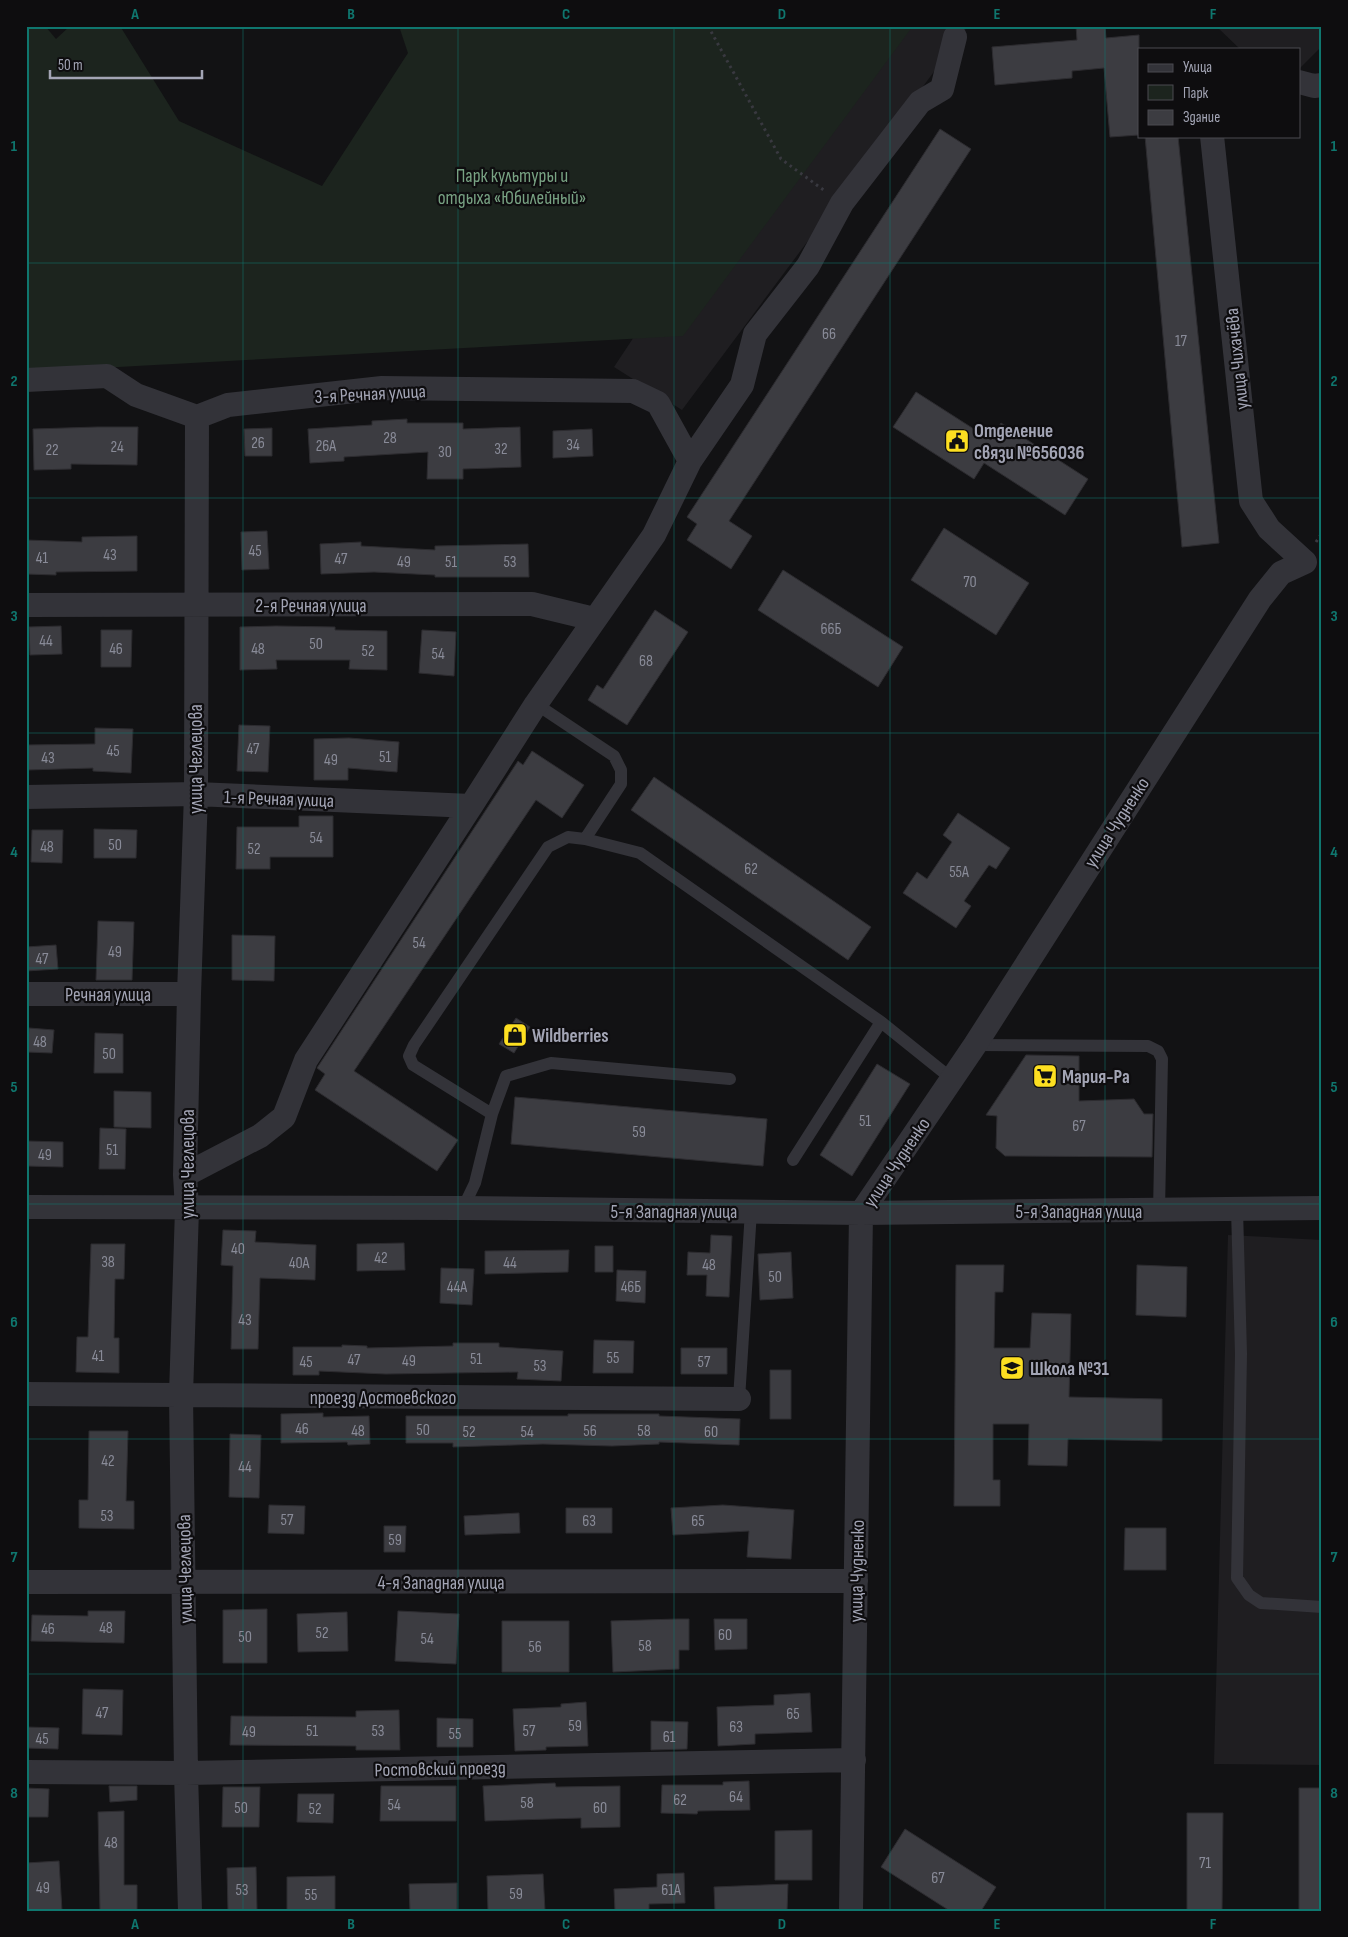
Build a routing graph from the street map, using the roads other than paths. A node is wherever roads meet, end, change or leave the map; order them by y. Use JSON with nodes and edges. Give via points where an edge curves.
{"nodes":[{"id":1,"x":955,"y":37,"type":"dead end"},
{"id":2,"x":1300,"y":82,"type":"edge"},
{"id":3,"x":1322,"y":85,"type":"edge"},
{"id":4,"x":1212,"y":138,"type":"edge"},
{"id":5,"x":26,"y":380,"type":"edge"},
{"id":6,"x":197,"y":417,"type":"junction"},
{"id":7,"x":690,"y":461,"type":"junction"},
{"id":8,"x":1313,"y":562,"type":"edge"},
{"id":9,"x":26,"y":605,"type":"edge"},
{"id":10,"x":196,"y":605,"type":"junction"},
{"id":11,"x":594,"y":619,"type":"junction"},
{"id":12,"x":536,"y":704,"type":"junction"},
{"id":13,"x":196,"y":794,"type":"junction"},
{"id":14,"x":26,"y":797,"type":"edge"},
{"id":15,"x":472,"y":806,"type":"junction"},
{"id":16,"x":585,"y":839,"type":"junction"},
{"id":17,"x":26,"y":994,"type":"edge"},
{"id":18,"x":189,"y":994,"type":"junction"},
{"id":19,"x":881,"y":1022,"type":"junction"},
{"id":20,"x":975,"y":1045,"type":"junction"},
{"id":21,"x":730,"y":1079,"type":"dead end"},
{"id":22,"x":952,"y":1079,"type":"junction"},
{"id":23,"x":492,"y":1114,"type":"junction"},
{"id":24,"x":793,"y":1160,"type":"dead end"},
{"id":25,"x":185,"y":1175,"type":"junction"},
{"id":26,"x":26,"y":1207,"type":"edge"},
{"id":27,"x":463,"y":1208,"type":"junction"},
{"id":28,"x":1322,"y":1208,"type":"edge"},
{"id":29,"x":187,"y":1209,"type":"junction"},
{"id":30,"x":1237,"y":1209,"type":"junction"},
{"id":31,"x":1159,"y":1210,"type":"junction"},
{"id":32,"x":750,"y":1211,"type":"junction"},
{"id":33,"x":861,"y":1213,"type":"junction"},
{"id":34,"x":26,"y":1394,"type":"edge"},
{"id":35,"x":181,"y":1395,"type":"junction"},
{"id":36,"x":739,"y":1399,"type":"joint"},
{"id":37,"x":856,"y":1581,"type":"junction"},
{"id":38,"x":26,"y":1582,"type":"edge"},
{"id":39,"x":184,"y":1582,"type":"junction"},
{"id":40,"x":1322,"y":1607,"type":"edge"},
{"id":41,"x":854,"y":1760,"type":"junction"},
{"id":42,"x":26,"y":1772,"type":"edge"},
{"id":43,"x":186,"y":1773,"type":"junction"},
{"id":44,"x":190,"y":1911,"type":"edge"},
{"id":45,"x":851,"y":1911,"type":"edge"}],
"edges":[{"from":1,"to":7,"type":"street","via":[[942,89],[920,102],[842,203],[808,266],[755,334],[742,385]]},
{"from":2,"to":3,"type":"street"},
{"from":4,"to":8,"type":"street","name":"улица Чихачёва","via":[[1251,501],[1269,529]]},
{"from":5,"to":6,"type":"street","via":[[107,376],[136,395]]},
{"from":6,"to":7,"type":"street","name":"3-я Речная улица","via":[[228,405],[382,388],[633,392],[658,403]]},
{"from":6,"to":10,"type":"street","name":"улица Чеглецова"},
{"from":7,"to":11,"type":"street","via":[[654,535]]},
{"from":8,"to":20,"type":"street","name":"улица Чудненко","via":[[1281,573],[1260,598]]},
{"from":9,"to":10,"type":"street","name":"2-я Речная улица"},
{"from":10,"to":11,"type":"street","name":"2-я Речная улица","via":[[532,604]]},
{"from":10,"to":13,"type":"street","name":"улица Чеглецова"},
{"from":11,"to":12,"type":"street"},
{"from":12,"to":15,"type":"street"},
{"from":12,"to":16,"type":"lane","via":[[614,756],[621,770],[621,784]]},
{"from":13,"to":14,"type":"street","name":"1-я Речная улица"},
{"from":13,"to":15,"type":"street","name":"1-я Речная улица"},
{"from":13,"to":18,"type":"street","name":"улица Чеглецова"},
{"from":15,"to":25,"type":"street","via":[[306,1060],[284,1117],[260,1136]]},
{"from":16,"to":19,"type":"lane","via":[[640,852]]},
{"from":16,"to":23,"type":"lane","via":[[568,837],[548,847],[409,1056],[413,1065]]},
{"from":17,"to":18,"type":"street","name":"Речная улица"},
{"from":18,"to":25,"type":"street","name":"улица Чеглецова"},
{"from":19,"to":22,"type":"lane"},
{"from":19,"to":24,"type":"lane"},
{"from":20,"to":22,"type":"street","name":"улица Чудненко"},
{"from":20,"to":31,"type":"lane","via":[[1148,1046],[1158,1050],[1162,1059]]},
{"from":21,"to":23,"type":"lane","via":[[552,1063],[506,1076]]},
{"from":22,"to":33,"type":"street","name":"улица Чудненко"},
{"from":23,"to":27,"type":"lane","via":[[475,1183]]},
{"from":25,"to":29,"type":"street","name":"улица Чеглецова"},
{"from":26,"to":29,"type":"street","name":"5-я Западная улица"},
{"from":27,"to":29,"type":"street","name":"5-я Западная улица"},
{"from":27,"to":32,"type":"street","name":"5-я Западная улица"},
{"from":28,"to":30,"type":"street","name":"5-я Западная улица"},
{"from":29,"to":35,"type":"street","name":"улица Чеглецова"},
{"from":30,"to":31,"type":"street","name":"5-я Западная улица"},
{"from":30,"to":40,"type":"lane","via":[[1241,1354],[1237,1578],[1248,1595],[1261,1603]]},
{"from":31,"to":33,"type":"street","name":"5-я Западная улица"},
{"from":32,"to":33,"type":"street","name":"5-я Западная улица"},
{"from":32,"to":36,"type":"lane"},
{"from":33,"to":37,"type":"street","name":"улица Чудненко"},
{"from":34,"to":35,"type":"street","name":"проезд Достоевского"},
{"from":35,"to":36,"type":"street","name":"проезд Достоевского"},
{"from":35,"to":39,"type":"street","name":"улица Чеглецова"},
{"from":37,"to":39,"type":"street","name":"4-я Западная улица"},
{"from":37,"to":41,"type":"street","name":"улица Чудненко"},
{"from":38,"to":39,"type":"street","name":"4-я Западная улица"},
{"from":39,"to":43,"type":"street","name":"улица Чеглецова"},
{"from":41,"to":43,"type":"street","name":"Ростовский проезд"},
{"from":41,"to":45,"type":"street","name":"улица Чудненко"},
{"from":42,"to":43,"type":"street","name":"Ростовский проезд"},
{"from":43,"to":44,"type":"street","name":"улица Чеглецова"}]}
